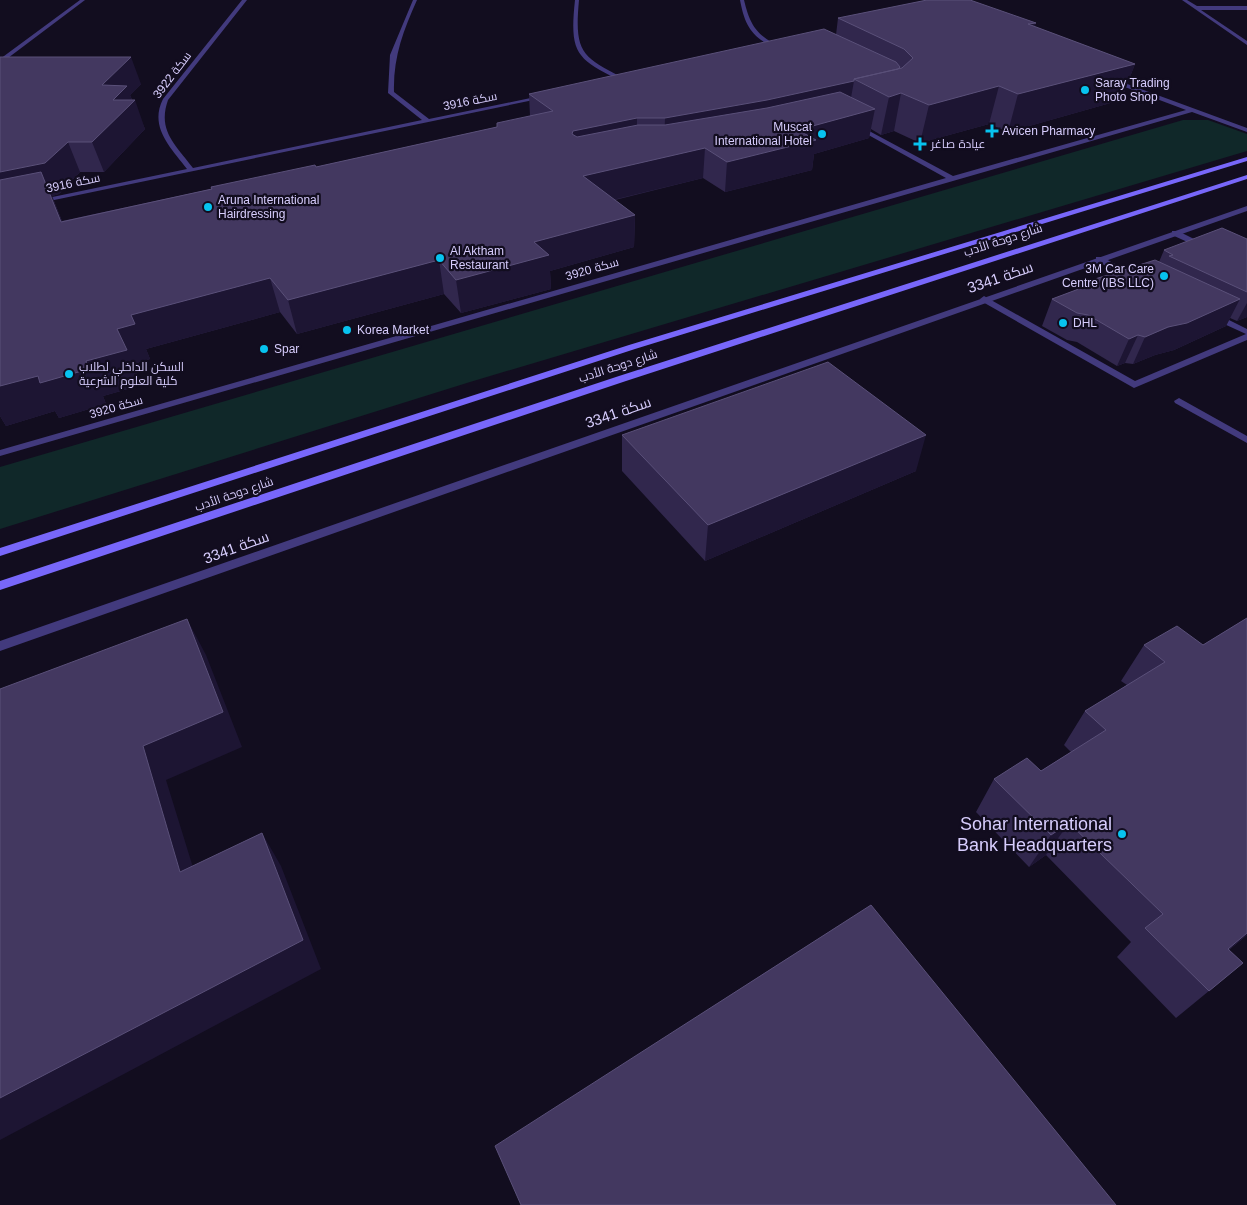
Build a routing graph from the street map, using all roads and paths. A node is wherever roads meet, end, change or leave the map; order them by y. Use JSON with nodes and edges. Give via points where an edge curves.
{"nodes":[{"id":1,"x":83,"y":0,"type":"edge"},
{"id":2,"x":246,"y":0,"type":"edge"},
{"id":3,"x":416,"y":0,"type":"edge"},
{"id":4,"x":577,"y":0,"type":"edge"},
{"id":5,"x":742,"y":0,"type":"edge"},
{"id":6,"x":1184,"y":0,"type":"edge"},
{"id":7,"x":1196,"y":8,"type":"junction"},
{"id":8,"x":1247,"y":8,"type":"edge"},
{"id":9,"x":1247,"y":43,"type":"edge"},
{"id":10,"x":790,"y":48,"type":"edge"},
{"id":11,"x":781,"y":50,"type":"junction"},
{"id":12,"x":772,"y":52,"type":"edge"},
{"id":13,"x":0,"y":62,"type":"edge"},
{"id":14,"x":1100,"y":76,"type":"edge"},
{"id":15,"x":635,"y":79,"type":"edge"},
{"id":16,"x":625,"y":81,"type":"junction"},
{"id":17,"x":616,"y":83,"type":"edge"},
{"id":18,"x":550,"y":96,"type":"edge"},
{"id":19,"x":1191,"y":110,"type":"junction"},
{"id":20,"x":427,"y":121,"type":"junction"},
{"id":21,"x":851,"y":124,"type":"edge"},
{"id":22,"x":1247,"y":130,"type":"edge"},
{"id":23,"x":1247,"y":159,"type":"edge"},
{"id":24,"x":191,"y":170,"type":"junction"},
{"id":25,"x":1247,"y":177,"type":"edge"},
{"id":26,"x":952,"y":179,"type":"junction"},
{"id":27,"x":29,"y":204,"type":"edge"},
{"id":28,"x":1247,"y":208,"type":"edge"},
{"id":29,"x":1175,"y":233,"type":"junction"},
{"id":30,"x":1211,"y":250,"type":"edge"},
{"id":31,"x":1099,"y":259,"type":"junction"},
{"id":32,"x":1143,"y":280,"type":"edge"},
{"id":33,"x":984,"y":299,"type":"junction"},
{"id":34,"x":1204,"y":311,"type":"edge"},
{"id":35,"x":1247,"y":332,"type":"edge"},
{"id":36,"x":1247,"y":337,"type":"edge"},
{"id":37,"x":1179,"y":402,"type":"dead end"},
{"id":38,"x":1247,"y":440,"type":"edge"},
{"id":39,"x":0,"y":453,"type":"edge"},
{"id":40,"x":0,"y":552,"type":"edge"},
{"id":41,"x":0,"y":586,"type":"edge"},
{"id":42,"x":0,"y":646,"type":"edge"}],
"edges":[{"from":1,"to":13,"type":"street"},
{"from":2,"to":24,"type":"street","name":"سكة 3922","via":[[158,113],[162,129]]},
{"from":3,"to":20,"type":"street","via":[[392,53],[391,93]]},
{"from":4,"to":16,"type":"street","via":[[577,46],[587,61]]},
{"from":5,"to":11,"type":"street","via":[[748,26],[762,40]]},
{"from":6,"to":7,"type":"street"},
{"from":7,"to":8,"type":"street"},
{"from":7,"to":9,"type":"street"},
{"from":10,"to":11,"type":"street"},
{"from":11,"to":12,"type":"street"},
{"from":14,"to":19,"type":"street"},
{"from":15,"to":16,"type":"street"},
{"from":16,"to":17,"type":"street"},
{"from":18,"to":20,"type":"street","name":"سكة 3916"},
{"from":19,"to":22,"type":"street"},
{"from":19,"to":26,"type":"street","name":"سكة 3920"},
{"from":20,"to":24,"type":"street","name":"سكة 3916"},
{"from":21,"to":26,"type":"street"},
{"from":23,"to":40,"type":"main road","name":"شارع دوحة الأدب","via":[[641,344]]},
{"from":24,"to":27,"type":"street","name":"سكة 3916"},
{"from":25,"to":41,"type":"main road","name":"شارع دوحة الأدب","via":[[572,394]]},
{"from":26,"to":39,"type":"street","name":"سكة 3920"},
{"from":28,"to":29,"type":"street","name":"سكة 3341"},
{"from":29,"to":30,"type":"street"},
{"from":29,"to":31,"type":"street","name":"سكة 3341"},
{"from":31,"to":32,"type":"street"},
{"from":31,"to":33,"type":"street","name":"سكة 3341"},
{"from":33,"to":36,"type":"street","via":[[1134,385]]},
{"from":33,"to":42,"type":"street","name":"سكة 3341"},
{"from":34,"to":35,"type":"street"},
{"from":37,"to":38,"type":"street"}]}
